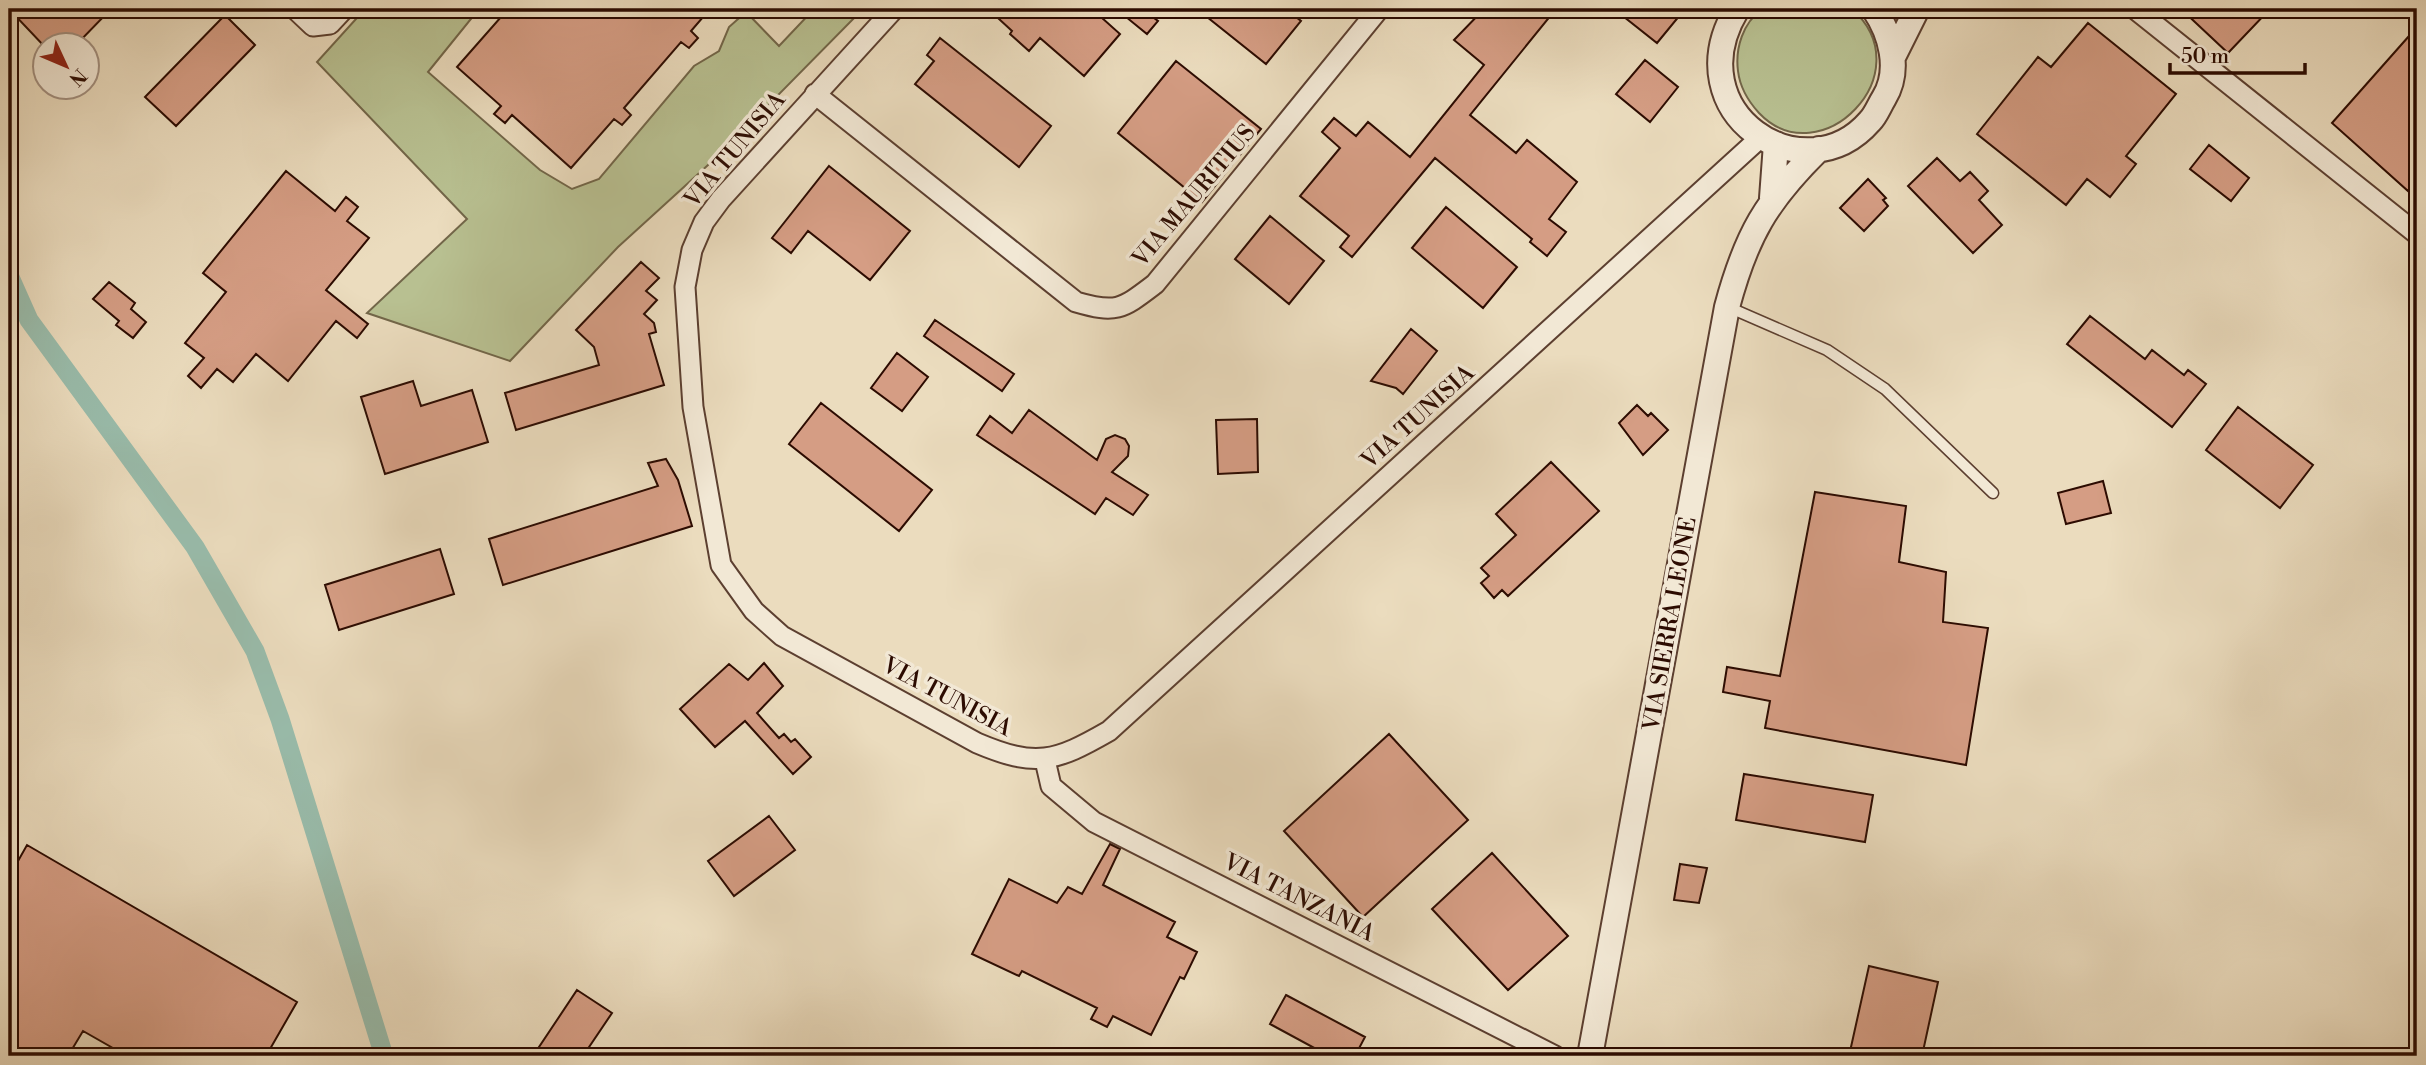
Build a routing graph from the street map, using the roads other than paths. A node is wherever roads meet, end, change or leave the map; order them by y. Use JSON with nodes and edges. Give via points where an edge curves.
{"nodes":[{"id":1,"x":295,"y":9,"type":"edge"},
{"id":2,"x":344,"y":9,"type":"edge"},
{"id":3,"x":894,"y":9,"type":"edge"},
{"id":4,"x":1379,"y":9,"type":"edge"},
{"id":5,"x":1737,"y":9,"type":"edge"},
{"id":6,"x":1874,"y":9,"type":"edge"},
{"id":7,"x":1917,"y":9,"type":"edge"},
{"id":8,"x":2135,"y":9,"type":"edge"},
{"id":9,"x":1893,"y":57,"type":"junction"},
{"id":10,"x":815,"y":94,"type":"junction"},
{"id":11,"x":1768,"y":141,"type":"junction"},
{"id":12,"x":1818,"y":149,"type":"junction"},
{"id":13,"x":1772,"y":198,"type":"junction"},
{"id":14,"x":2417,"y":234,"type":"edge"},
{"id":15,"x":1727,"y":307,"type":"junction"},
{"id":16,"x":1993,"y":493,"type":"dead end"},
{"id":17,"x":1045,"y":760,"type":"junction"},
{"id":18,"x":1595,"y":1053,"type":"edge"},
{"id":19,"x":1555,"y":1056,"type":"edge"}],
"edges":[{"from":1,"to":2,"type":"street","via":[[313,26],[330,24]]},
{"from":3,"to":10,"type":"street","name":"VIA TUNISIA"},
{"from":4,"to":10,"type":"street","name":"VIA MAURITIUS","via":[[1155,284],[1130,304],[1106,311],[1076,302]]},
{"from":5,"to":11,"type":"street","via":[[1722,36],[1718,59],[1722,89],[1735,114]]},
{"from":6,"to":9,"type":"street","via":[[1886,27]]},
{"from":7,"to":9,"type":"street"},
{"from":8,"to":14,"type":"street"},
{"from":9,"to":12,"type":"street","via":[[1889,91],[1870,122],[1845,140]]},
{"from":10,"to":17,"type":"street","name":"VIA TUNISIA","via":[[721,199],[692,250],[685,287],[693,407],[721,565],[754,611],[782,636],[977,743],[1009,757]]},
{"from":11,"to":12,"type":"street"},
{"from":11,"to":13,"type":"street","name":"VIA SIERRA LEONE"},
{"from":11,"to":17,"type":"street","name":"VIA TUNISIA","via":[[1109,731],[1078,749]]},
{"from":12,"to":13,"type":"street","name":"VIA SIERRA LEONE"},
{"from":13,"to":15,"type":"street","name":"VIA SIERRA LEONE","via":[[1738,266]]},
{"from":15,"to":16,"type":"lane","via":[[1827,351],[1885,389]]},
{"from":15,"to":18,"type":"street","name":"VIA SIERRA LEONE"},
{"from":17,"to":19,"type":"street","name":"VIA TANZANIA","via":[[1051,786],[1094,822]]}]}
